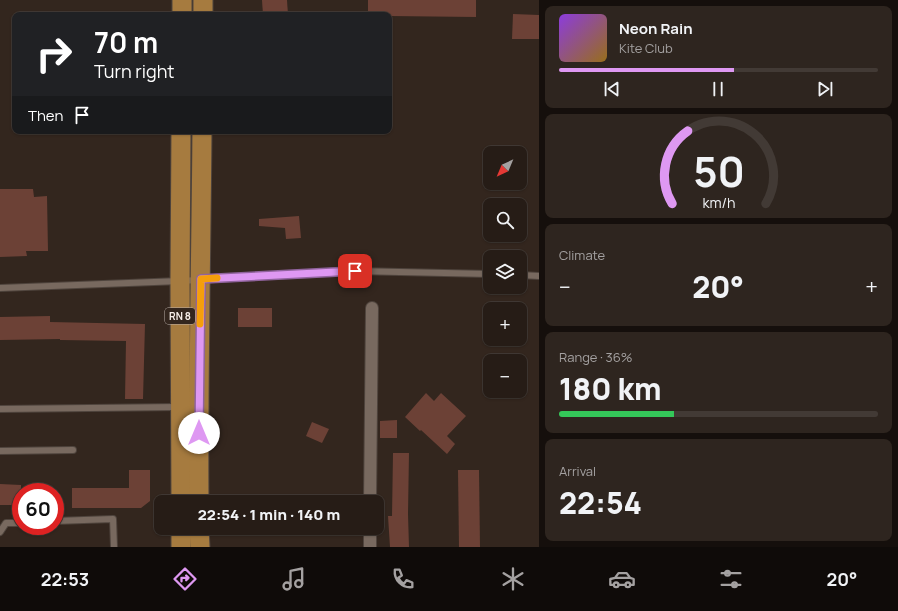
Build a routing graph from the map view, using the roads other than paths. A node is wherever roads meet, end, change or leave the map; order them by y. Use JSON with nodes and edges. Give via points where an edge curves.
{"nodes":[{"id":1,"x":182,"y":0,"type":"edge"},
{"id":2,"x":203,"y":0,"type":"edge"},
{"id":3,"x":182,"y":12,"type":"edge"},
{"id":4,"x":202,"y":12,"type":"edge"},
{"id":5,"x":181,"y":134,"type":"edge"},
{"id":6,"x":202,"y":134,"type":"edge"},
{"id":7,"x":483,"y":274,"type":"edge"},
{"id":8,"x":527,"y":275,"type":"edge"},
{"id":9,"x":539,"y":276,"type":"edge"},
{"id":10,"x":201,"y":279,"type":"junction"},
{"id":11,"x":180,"y":281,"type":"junction"},
{"id":12,"x":0,"y":288,"type":"edge"},
{"id":13,"x":372,"y":308,"type":"dead end"},
{"id":14,"x":181,"y":407,"type":"junction"},
{"id":15,"x":0,"y":409,"type":"edge"},
{"id":16,"x":73,"y":450,"type":"dead end"},
{"id":17,"x":0,"y":451,"type":"edge"},
{"id":18,"x":181,"y":495,"type":"edge"},
{"id":19,"x":199,"y":495,"type":"edge"},
{"id":20,"x":370,"y":495,"type":"edge"},
{"id":21,"x":64,"y":522,"type":"edge"},
{"id":22,"x":12,"y":523,"type":"edge"},
{"id":23,"x":0,"y":532,"type":"edge"},
{"id":24,"x":181,"y":535,"type":"edge"},
{"id":25,"x":199,"y":535,"type":"edge"},
{"id":26,"x":370,"y":535,"type":"edge"},
{"id":27,"x":114,"y":547,"type":"edge"},
{"id":28,"x":181,"y":547,"type":"edge"},
{"id":29,"x":200,"y":547,"type":"edge"},
{"id":30,"x":370,"y":547,"type":"edge"}],
"edges":[{"from":1,"to":3,"type":"main road"},
{"from":2,"to":4,"type":"main road"},
{"from":5,"to":11,"type":"main road","number":"RN 8"},
{"from":6,"to":10,"type":"main road","number":"RN 8"},
{"from":7,"to":10,"type":"lane","via":[[355,271]]},
{"from":8,"to":9,"type":"lane"},
{"from":10,"to":11,"type":"lane"},
{"from":10,"to":19,"type":"main road","number":"RN 8"},
{"from":11,"to":12,"type":"lane"},
{"from":11,"to":14,"type":"main road","number":"RN 8"},
{"from":13,"to":20,"type":"street"},
{"from":14,"to":15,"type":"lane"},
{"from":14,"to":18,"type":"main road","number":"RN 8"},
{"from":16,"to":17,"type":"lane"},
{"from":21,"to":27,"type":"lane","via":[[113,519]]},
{"from":22,"to":23,"type":"lane","via":[[6,523]]},
{"from":24,"to":28,"type":"main road"},
{"from":25,"to":29,"type":"main road"},
{"from":26,"to":30,"type":"street"}]}
